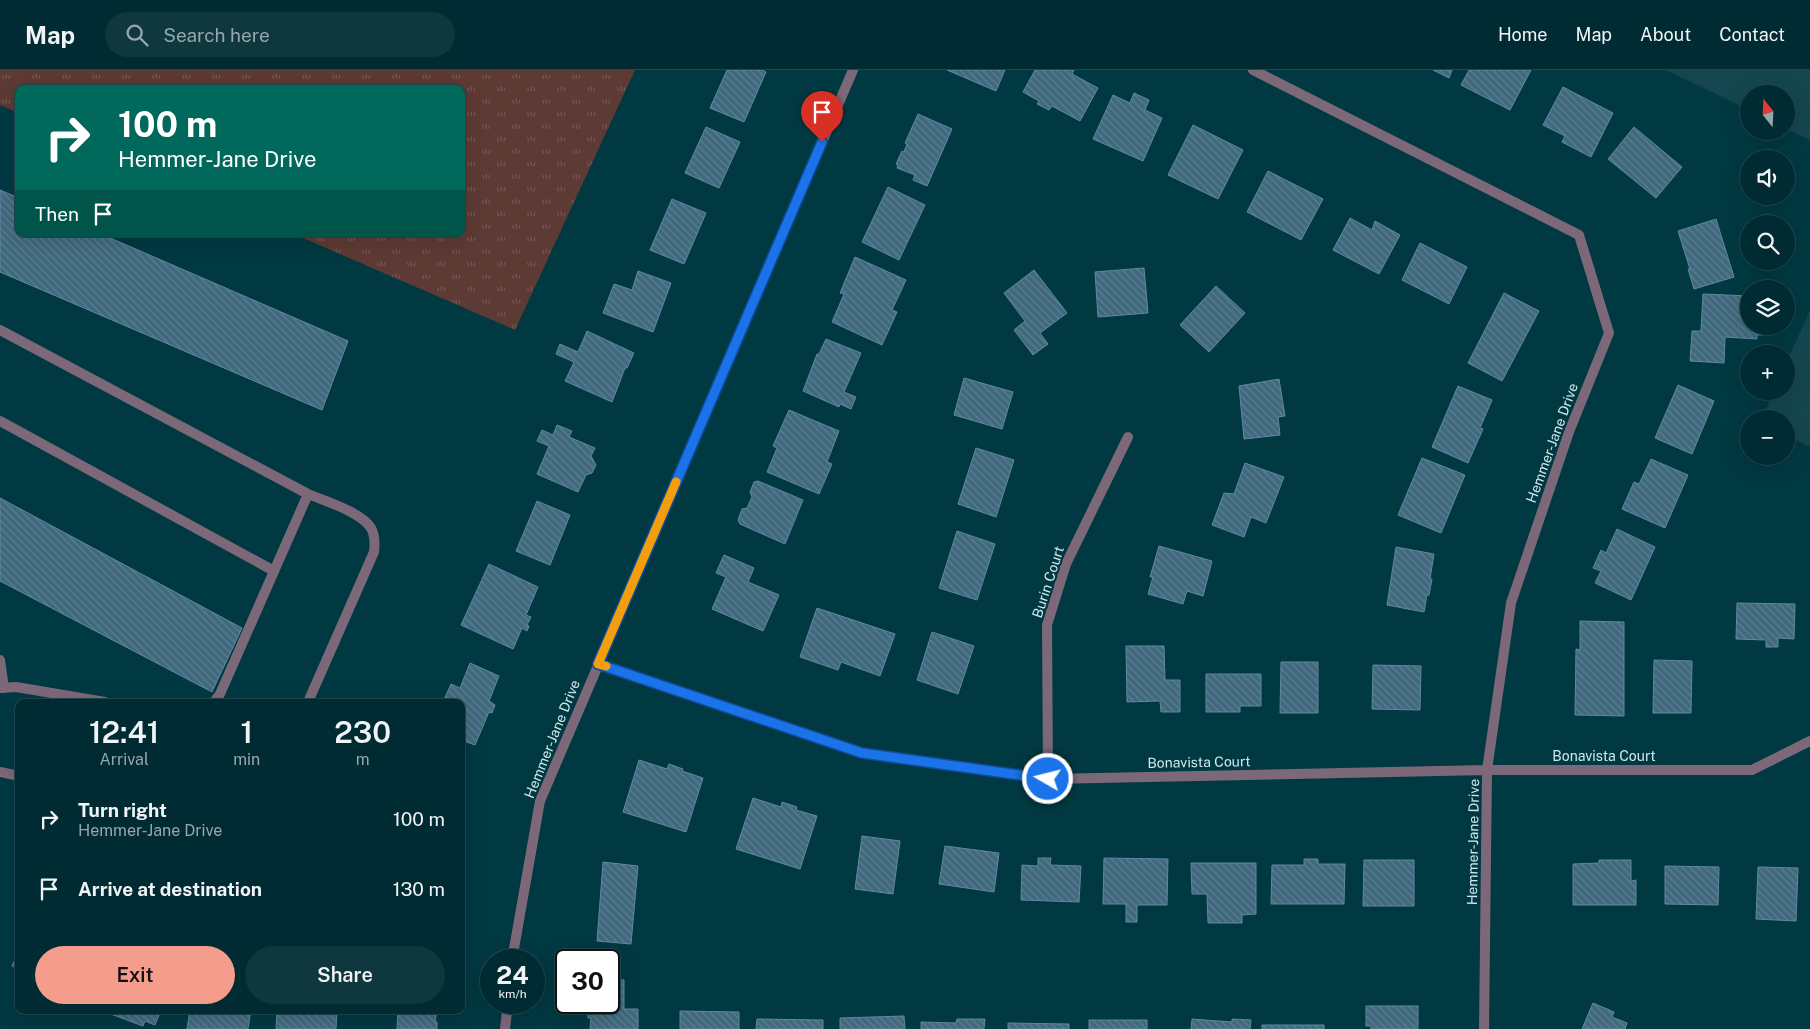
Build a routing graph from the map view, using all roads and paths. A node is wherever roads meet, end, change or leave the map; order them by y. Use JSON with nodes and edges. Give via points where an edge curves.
{"nodes":[{"id":1,"x":853,"y":70,"type":"edge"},
{"id":2,"x":1253,"y":70,"type":"edge"},
{"id":3,"x":0,"y":330,"type":"edge"},
{"id":4,"x":0,"y":421,"type":"edge"},
{"id":5,"x":1128,"y":437,"type":"dead end"},
{"id":6,"x":308,"y":494,"type":"junction"},
{"id":7,"x":274,"y":571,"type":"junction"},
{"id":8,"x":0,"y":660,"type":"edge"},
{"id":9,"x":598,"y":664,"type":"junction"},
{"id":10,"x":2,"y":688,"type":"edge"},
{"id":11,"x":87,"y":699,"type":"edge"},
{"id":12,"x":216,"y":699,"type":"edge"},
{"id":13,"x":309,"y":699,"type":"edge"},
{"id":14,"x":1810,"y":741,"type":"edge"},
{"id":15,"x":1488,"y":770,"type":"junction"},
{"id":16,"x":0,"y":772,"type":"edge"},
{"id":17,"x":15,"y":775,"type":"edge"},
{"id":18,"x":1048,"y":779,"type":"junction"},
{"id":19,"x":514,"y":949,"type":"edge"},
{"id":20,"x":507,"y":1014,"type":"edge"},
{"id":21,"x":505,"y":1029,"type":"edge"},
{"id":22,"x":1484,"y":1029,"type":"edge"}],
"edges":[{"from":1,"to":9,"type":"street","name":"Hemmer-Jane Drive"},
{"from":2,"to":15,"type":"street","name":"Hemmer-Jane Drive","via":[[1579,235],[1609,333],[1568,432],[1511,603]]},
{"from":3,"to":6,"type":"street"},
{"from":4,"to":7,"type":"street"},
{"from":5,"to":18,"type":"street","name":"Burin Court","via":[[1066,564],[1047,625]]},
{"from":6,"to":7,"type":"street"},
{"from":6,"to":13,"type":"street","via":[[360,517],[371,528],[375,542],[374,552]]},
{"from":7,"to":12,"type":"street"},
{"from":8,"to":10,"type":"street"},
{"from":9,"to":18,"type":"street","name":"Bonavista Court","via":[[862,753]]},
{"from":9,"to":19,"type":"street","name":"Hemmer-Jane Drive","via":[[540,801]]},
{"from":10,"to":11,"type":"street","via":[[16,687]]},
{"from":14,"to":15,"type":"street","name":"Bonavista Court","via":[[1752,770]]},
{"from":15,"to":18,"type":"street","name":"Bonavista Court"},
{"from":15,"to":22,"type":"street","name":"Hemmer-Jane Drive"},
{"from":16,"to":17,"type":"street"},
{"from":20,"to":21,"type":"street"}]}
